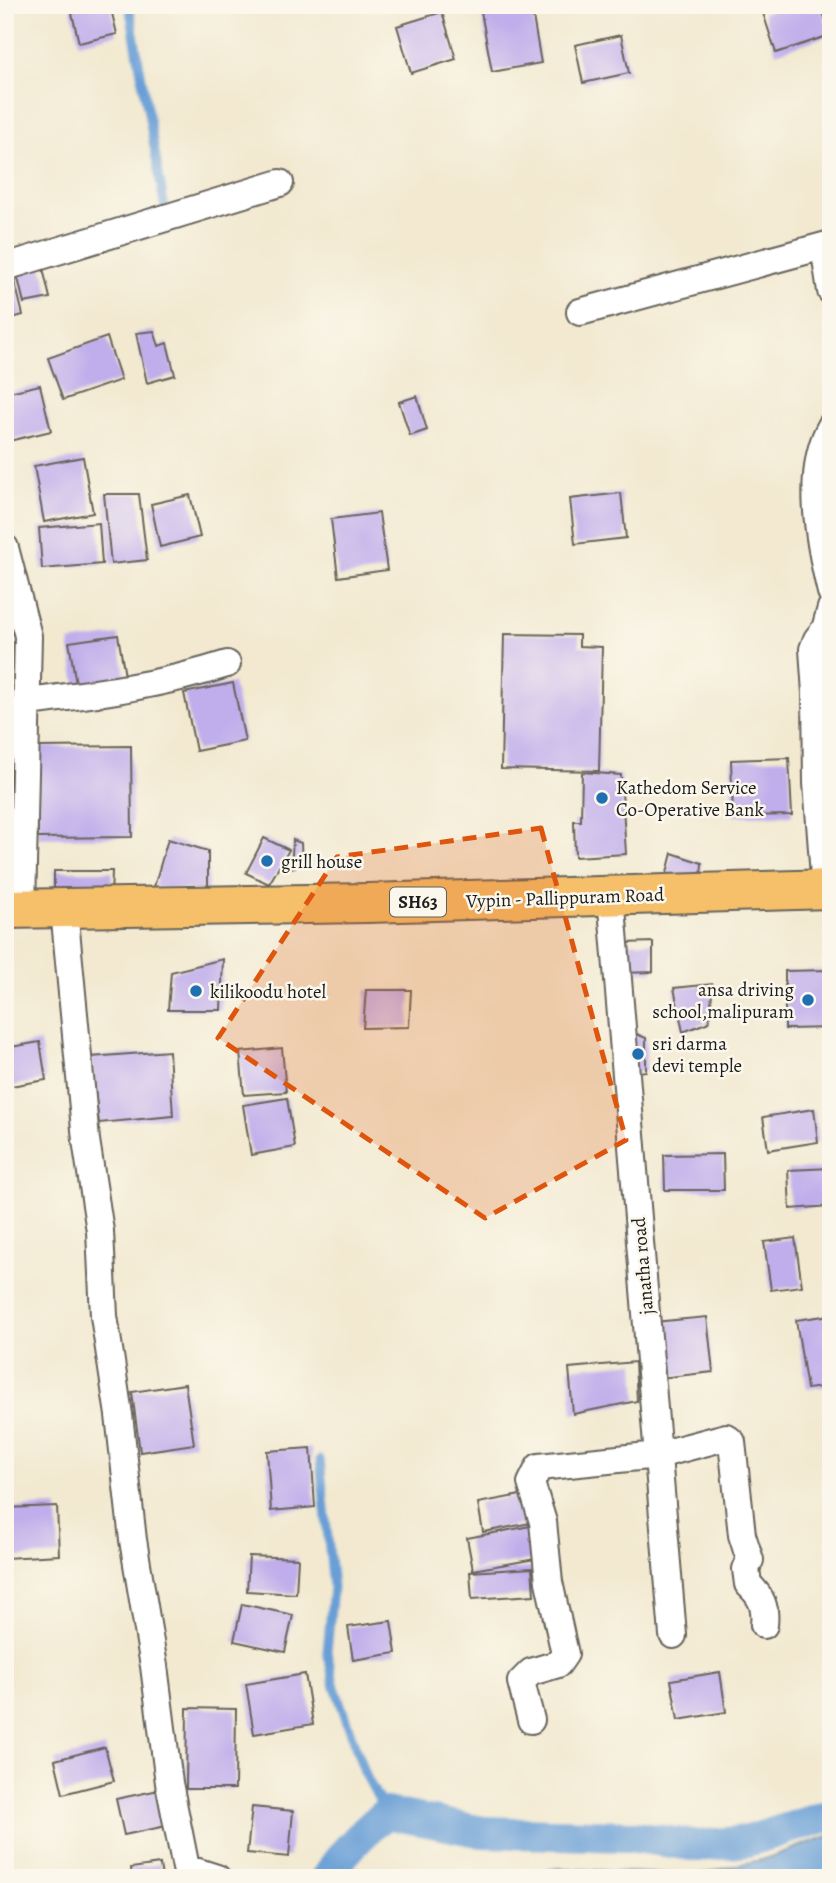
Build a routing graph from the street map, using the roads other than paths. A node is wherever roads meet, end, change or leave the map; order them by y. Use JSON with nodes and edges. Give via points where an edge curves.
{"nodes":[{"id":1,"x":280,"y":183,"type":"dead end"},
{"id":2,"x":828,"y":245,"type":"edge"},
{"id":3,"x":5,"y":267,"type":"edge"},
{"id":4,"x":831,"y":291,"type":"edge"},
{"id":5,"x":580,"y":312,"type":"dead end"},
{"id":6,"x":831,"y":426,"type":"edge"},
{"id":7,"x":5,"y":548,"type":"edge"},
{"id":8,"x":831,"y":592,"type":"edge"},
{"id":9,"x":831,"y":608,"type":"edge"},
{"id":10,"x":227,"y":664,"type":"dead end"},
{"id":11,"x":27,"y":702,"type":"junction"},
{"id":12,"x":828,"y":889,"type":"edge"},
{"id":13,"x":611,"y":896,"type":"junction"},
{"id":14,"x":64,"y":909,"type":"junction"},
{"id":15,"x":14,"y":910,"type":"edge"},
{"id":16,"x":658,"y":1455,"type":"junction"},
{"id":17,"x":764,"y":1625,"type":"dead end"},
{"id":18,"x":673,"y":1635,"type":"dead end"},
{"id":19,"x":531,"y":1720,"type":"dead end"},
{"id":20,"x":217,"y":1878,"type":"edge"}],
"edges":[{"from":1,"to":3,"type":"street"},
{"from":2,"to":4,"type":"street"},
{"from":2,"to":5,"type":"street"},
{"from":6,"to":8,"type":"street","via":[[817,469],[816,494]]},
{"from":7,"to":11,"type":"street","via":[[28,636]]},
{"from":9,"to":12,"type":"street","via":[[813,649],[817,783]]},
{"from":10,"to":11,"type":"street","via":[[103,693]]},
{"from":11,"to":15,"type":"street"},
{"from":12,"to":13,"type":"main road","name":"Vypin - Pallippuram Road","number":"SH63"},
{"from":13,"to":14,"type":"main road","name":"Vypin - Pallippuram Road","number":"SH63"},
{"from":13,"to":16,"type":"street","name":"janatha road"},
{"from":14,"to":15,"type":"main road","name":"Vypin - Pallippuram Road","number":"SH63"},
{"from":14,"to":20,"type":"street","via":[[86,1140],[100,1231],[104,1316],[169,1783],[187,1868]]},
{"from":16,"to":17,"type":"street","via":[[726,1437],[732,1442],[742,1535],[750,1560],[748,1584],[764,1605]]},
{"from":16,"to":18,"type":"street","name":"janatha road"},
{"from":16,"to":19,"type":"street","via":[[540,1467],[531,1483],[543,1522],[549,1582],[565,1654],[558,1664],[531,1672],[521,1682]]}]}
